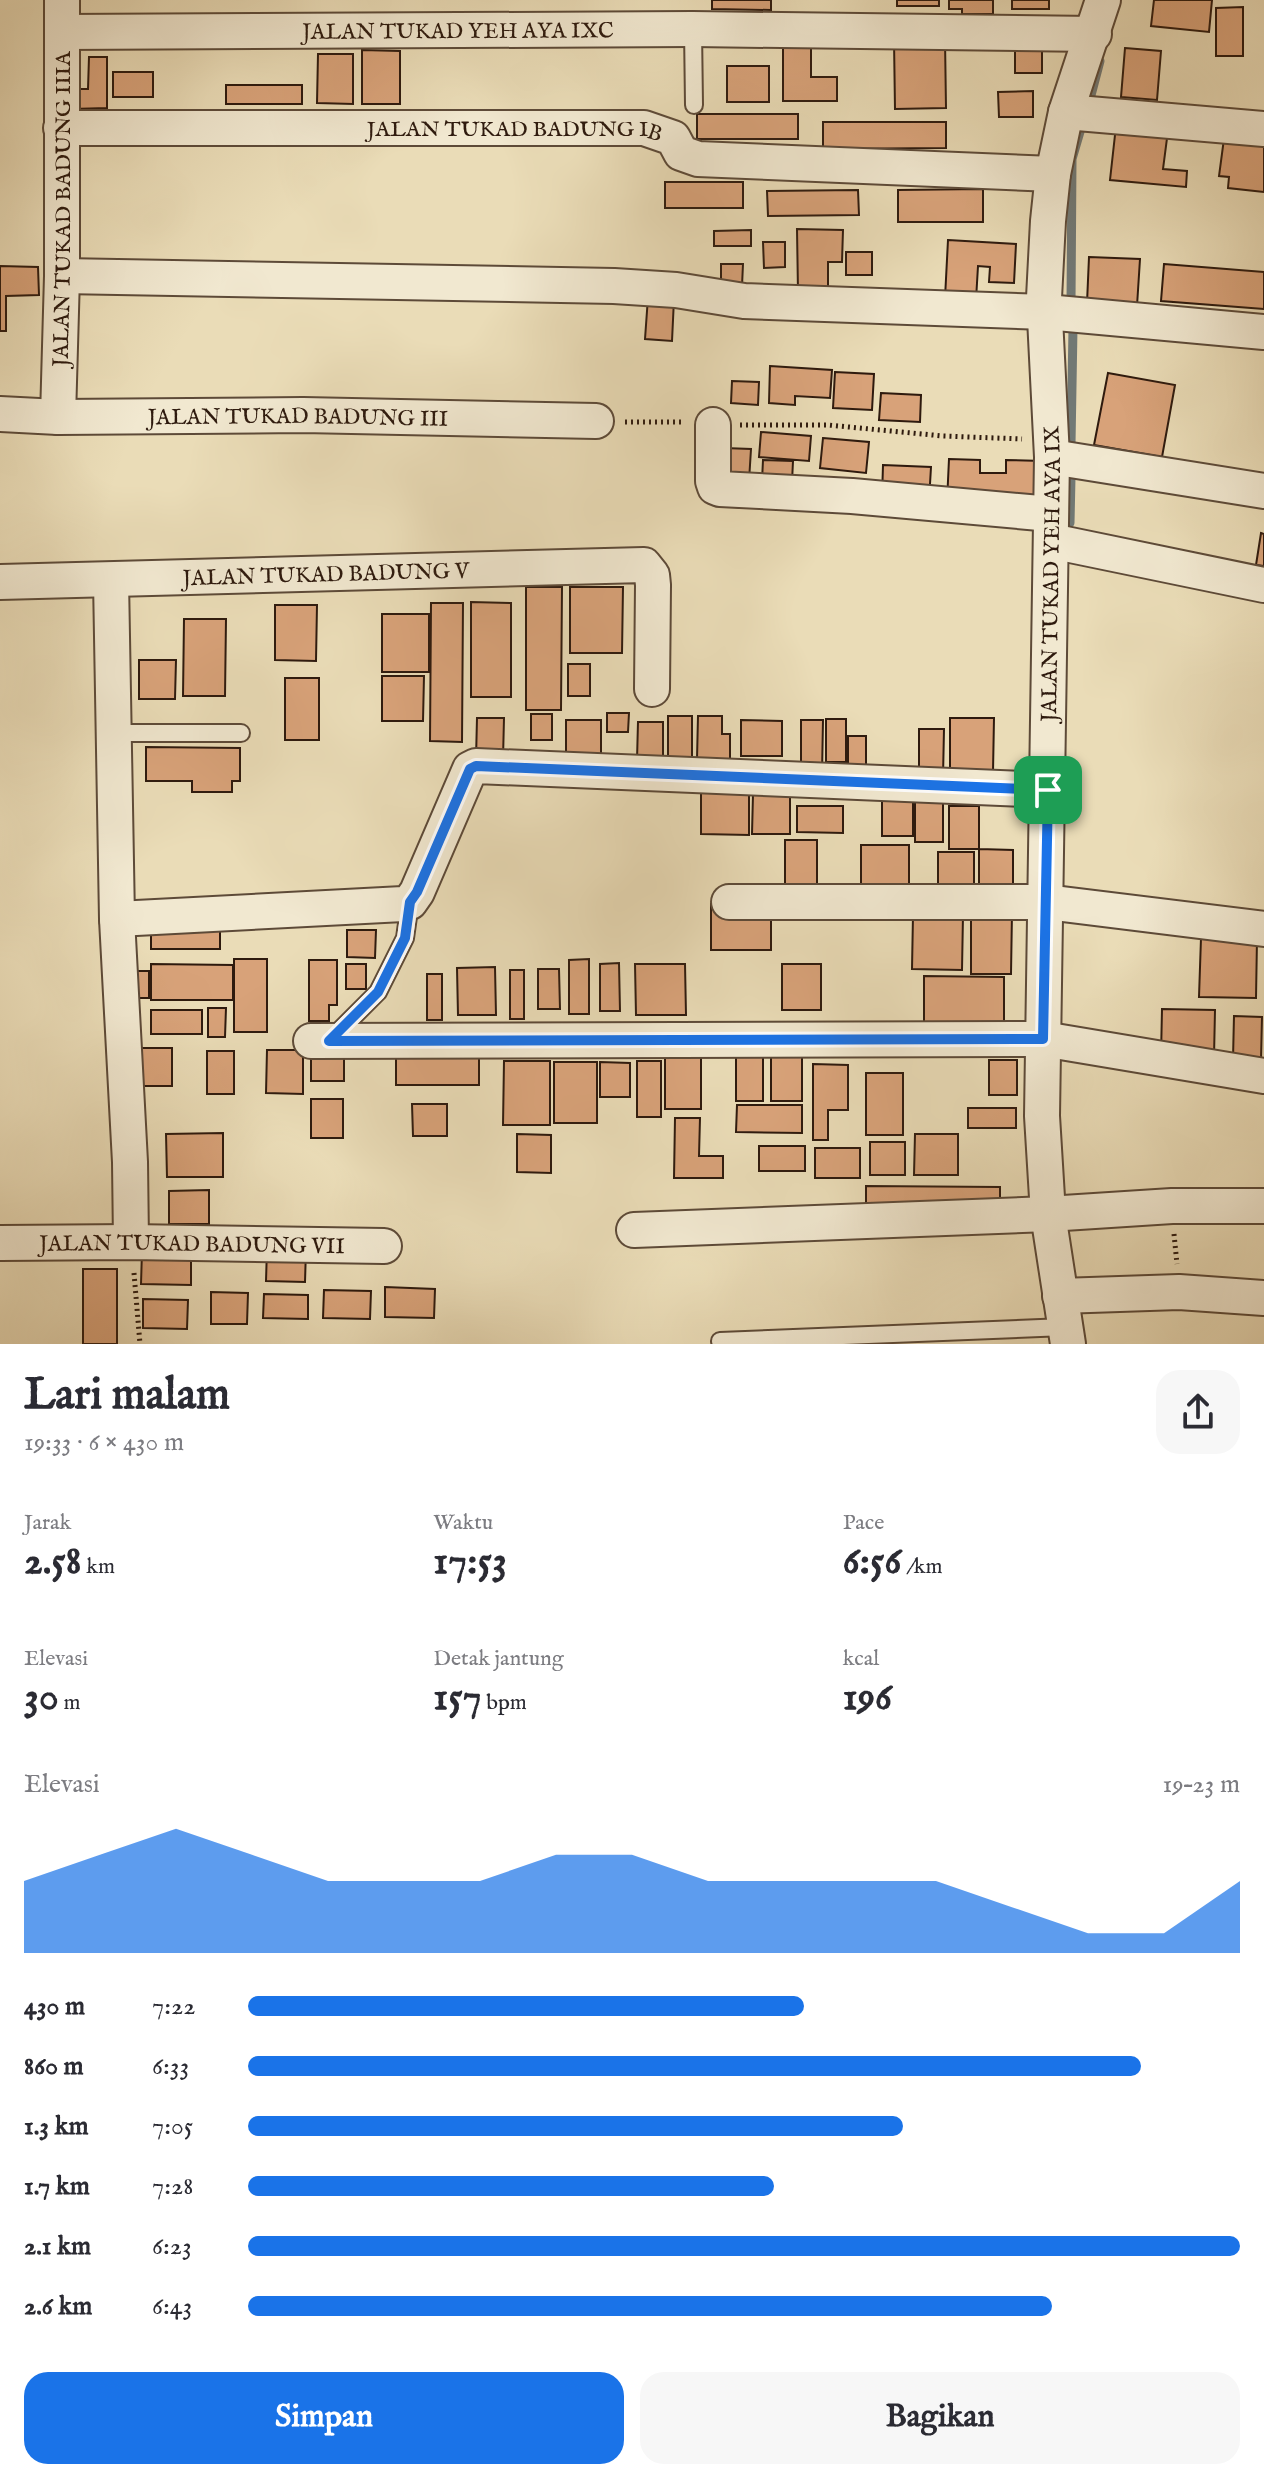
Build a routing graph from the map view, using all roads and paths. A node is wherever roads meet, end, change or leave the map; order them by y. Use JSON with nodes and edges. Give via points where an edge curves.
{"nodes":[{"id":1,"x":1103,"y":0,"type":"edge"},
{"id":2,"x":62,"y":16,"type":"edge"},
{"id":3,"x":693,"y":29,"type":"junction"},
{"id":4,"x":1094,"y":34,"type":"junction"},
{"id":5,"x":694,"y":105,"type":"dead end"},
{"id":6,"x":1066,"y":112,"type":"junction"},
{"id":7,"x":61,"y":128,"type":"junction"},
{"id":8,"x":1264,"y":129,"type":"edge"},
{"id":9,"x":1053,"y":174,"type":"junction"},
{"id":10,"x":62,"y":276,"type":"junction"},
{"id":11,"x":1046,"y":312,"type":"junction"},
{"id":12,"x":1264,"y":332,"type":"edge"},
{"id":13,"x":0,"y":414,"type":"edge"},
{"id":14,"x":58,"y":417,"type":"junction"},
{"id":15,"x":596,"y":421,"type":"joint"},
{"id":16,"x":713,"y":425,"type":"junction"},
{"id":17,"x":1051,"y":449,"type":"junction"},
{"id":18,"x":1264,"y":491,"type":"edge"},
{"id":19,"x":1051,"y":528,"type":"junction"},
{"id":20,"x":111,"y":580,"type":"junction"},
{"id":21,"x":0,"y":582,"type":"edge"},
{"id":22,"x":1264,"y":585,"type":"edge"},
{"id":23,"x":652,"y":689,"type":"dead end"},
{"id":24,"x":113,"y":733,"type":"junction"},
{"id":25,"x":241,"y":733,"type":"dead end"},
{"id":26,"x":1048,"y":790,"type":"junction"},
{"id":27,"x":410,"y":902,"type":"junction"},
{"id":28,"x":729,"y":902,"type":"dead end"},
{"id":29,"x":1046,"y":902,"type":"junction"},
{"id":30,"x":117,"y":919,"type":"junction"},
{"id":31,"x":1264,"y":929,"type":"edge"},
{"id":32,"x":1043,"y":1039,"type":"junction"},
{"id":33,"x":320,"y":1041,"type":"joint"},
{"id":34,"x":1264,"y":1076,"type":"edge"},
{"id":35,"x":1172,"y":1206,"type":"junction"},
{"id":36,"x":1264,"y":1206,"type":"edge"},
{"id":37,"x":1048,"y":1214,"type":"junction"},
{"id":38,"x":634,"y":1230,"type":"dead end"},
{"id":39,"x":131,"y":1242,"type":"junction"},
{"id":40,"x":0,"y":1243,"type":"edge"},
{"id":41,"x":384,"y":1246,"type":"dead end"},
{"id":42,"x":1179,"y":1292,"type":"junction"},
{"id":43,"x":1264,"y":1298,"type":"edge"},
{"id":44,"x":1064,"y":1322,"type":"edge"},
{"id":45,"x":720,"y":1341,"type":"dead end"},
{"id":46,"x":140,"y":1344,"type":"edge"}],
"edges":[{"from":1,"to":4,"type":"street","name":"JALAN TUKAD YEH AYA IX"},
{"from":2,"to":3,"type":"street","name":"JALAN TUKAD YEH AYA IXC"},
{"from":2,"to":7,"type":"street","name":"JALAN TUKAD BADUNG IIIA"},
{"from":3,"to":4,"type":"street","name":"JALAN TUKAD YEH AYA IXC"},
{"from":3,"to":5,"type":"lane"},
{"from":4,"to":6,"type":"street","name":"JALAN TUKAD YEH AYA IX"},
{"from":6,"to":8,"type":"street"},
{"from":6,"to":9,"type":"street","name":"JALAN TUKAD YEH AYA IX"},
{"from":7,"to":9,"type":"street","name":"JALAN TUKAD BADUNG IB","via":[[644,128],[673,138],[681,153],[698,159]]},
{"from":7,"to":10,"type":"street","name":"JALAN TUKAD BADUNG IIIA"},
{"from":9,"to":11,"type":"street","name":"JALAN TUKAD YEH AYA IX"},
{"from":10,"to":11,"type":"street","via":[[598,286],[744,301]]},
{"from":10,"to":14,"type":"street","name":"JALAN TUKAD BADUNG IIIA"},
{"from":11,"to":12,"type":"street"},
{"from":11,"to":17,"type":"street","name":"JALAN TUKAD YEH AYA IX"},
{"from":13,"to":14,"type":"street","name":"JALAN TUKAD BADUNG III"},
{"from":14,"to":15,"type":"street","name":"JALAN TUKAD BADUNG III"},
{"from":15,"to":16,"type":"path"},
{"from":16,"to":17,"type":"path","via":[[828,425]]},
{"from":16,"to":19,"type":"street","via":[[713,481],[720,489],[852,496]]},
{"from":17,"to":18,"type":"street"},
{"from":17,"to":19,"type":"street","name":"JALAN TUKAD YEH AYA IX"},
{"from":19,"to":22,"type":"street"},
{"from":19,"to":26,"type":"street","name":"JALAN TUKAD YEH AYA IX"},
{"from":20,"to":21,"type":"street","name":"JALAN TUKAD BADUNG V"},
{"from":20,"to":23,"type":"street","name":"JALAN TUKAD BADUNG V","via":[[644,565],[653,585]]},
{"from":20,"to":24,"type":"street"},
{"from":24,"to":25,"type":"lane"},
{"from":24,"to":30,"type":"street"},
{"from":26,"to":27,"type":"street","via":[[476,766],[470,769]]},
{"from":26,"to":29,"type":"street","name":"JALAN TUKAD YEH AYA IX"},
{"from":27,"to":30,"type":"street"},
{"from":27,"to":33,"type":"lane","via":[[405,938],[378,992]]},
{"from":28,"to":29,"type":"street"},
{"from":29,"to":31,"type":"street"},
{"from":29,"to":32,"type":"street","name":"JALAN TUKAD YEH AYA IX"},
{"from":30,"to":39,"type":"street"},
{"from":32,"to":33,"type":"street"},
{"from":32,"to":34,"type":"street"},
{"from":32,"to":37,"type":"street","name":"JALAN TUKAD YEH AYA IX"},
{"from":35,"to":36,"type":"street"},
{"from":35,"to":37,"type":"street"},
{"from":35,"to":42,"type":"path"},
{"from":37,"to":38,"type":"street"},
{"from":37,"to":44,"type":"street","name":"JALAN TUKAD YEH AYA IX"},
{"from":39,"to":40,"type":"street","name":"JALAN TUKAD BADUNG VII"},
{"from":39,"to":41,"type":"street","name":"JALAN TUKAD BADUNG VII"},
{"from":39,"to":46,"type":"path"},
{"from":42,"to":43,"type":"street"},
{"from":42,"to":44,"type":"street"},
{"from":44,"to":45,"type":"lane"}]}
